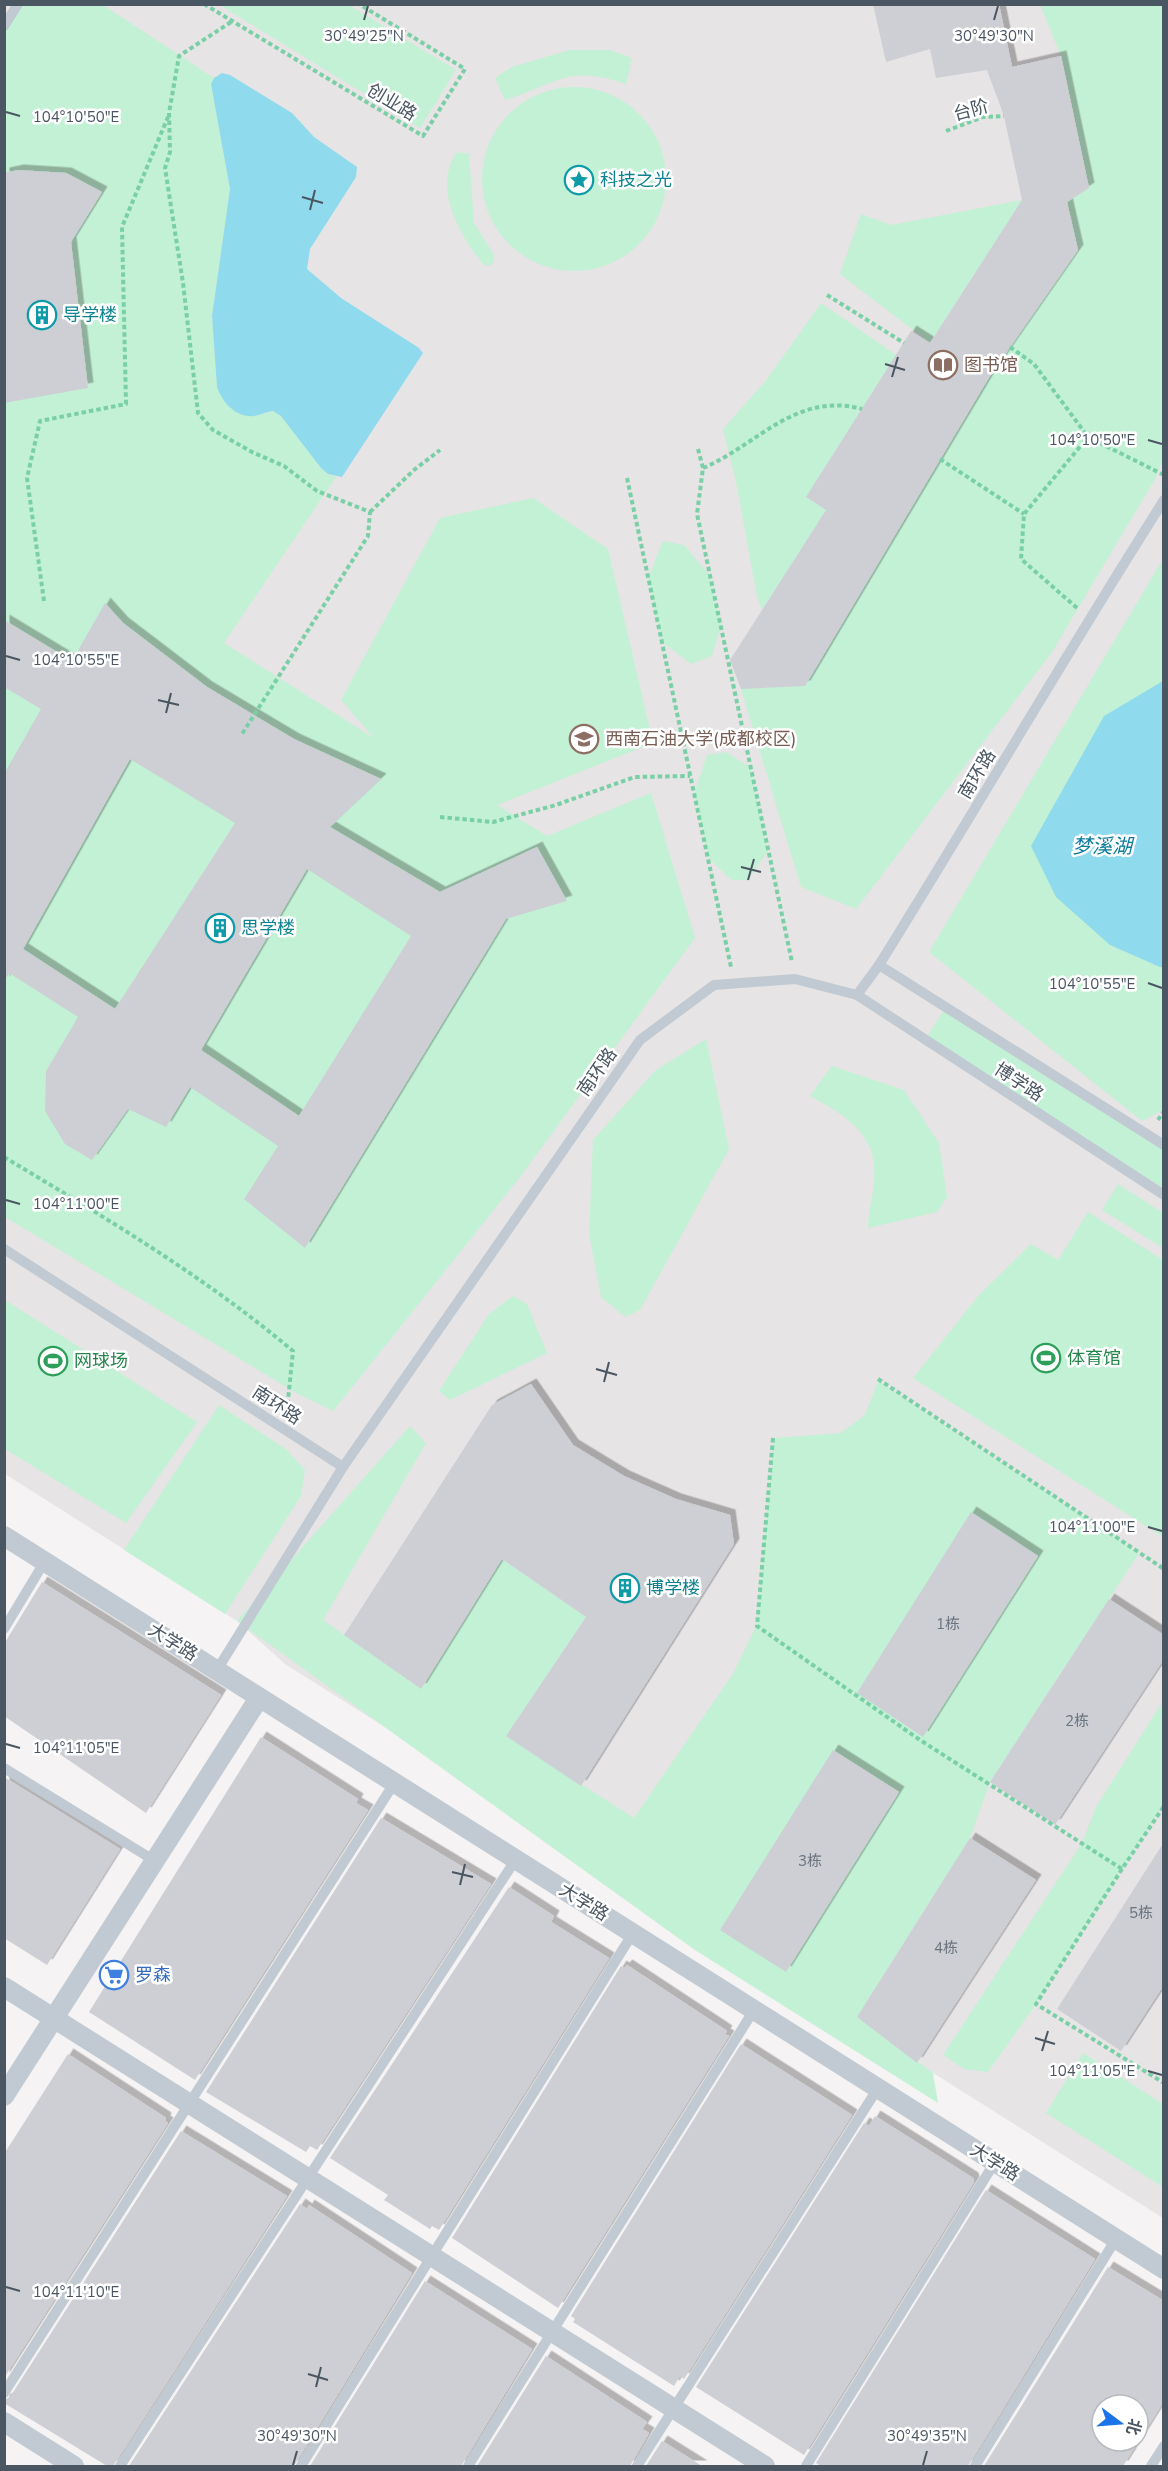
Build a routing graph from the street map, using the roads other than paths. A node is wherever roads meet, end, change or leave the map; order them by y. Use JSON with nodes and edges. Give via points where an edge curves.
{"nodes":[{"id":1,"x":18,"y":4,"type":"edge"},
{"id":2,"x":4,"y":26,"type":"edge"},
{"id":3,"x":1164,"y":500,"type":"edge"},
{"id":4,"x":879,"y":965,"type":"junction"},
{"id":5,"x":857,"y":995,"type":"junction"},
{"id":6,"x":1164,"y":1145,"type":"edge"},
{"id":7,"x":1164,"y":1196,"type":"edge"},
{"id":8,"x":4,"y":1249,"type":"edge"},
{"id":9,"x":343,"y":1467,"type":"junction"},
{"id":10,"x":4,"y":1536,"type":"edge"},
{"id":11,"x":45,"y":1561,"type":"junction"},
{"id":12,"x":4,"y":1629,"type":"edge"},
{"id":13,"x":217,"y":1670,"type":"junction"},
{"id":14,"x":259,"y":1698,"type":"junction"},
{"id":15,"x":4,"y":1768,"type":"edge"},
{"id":16,"x":394,"y":1782,"type":"junction"},
{"id":17,"x":516,"y":1859,"type":"junction"},
{"id":18,"x":155,"y":1862,"type":"junction"},
{"id":19,"x":633,"y":1933,"type":"junction"},
{"id":20,"x":4,"y":1987,"type":"edge"},
{"id":21,"x":754,"y":2010,"type":"junction"},
{"id":22,"x":53,"y":2019,"type":"junction"},
{"id":23,"x":878,"y":2088,"type":"junction"},
{"id":24,"x":4,"y":2096,"type":"edge"},
{"id":25,"x":189,"y":2104,"type":"junction"},
{"id":26,"x":995,"y":2162,"type":"junction"},
{"id":27,"x":308,"y":2179,"type":"junction"},
{"id":28,"x":1116,"y":2239,"type":"junction"},
{"id":29,"x":432,"y":2257,"type":"junction"},
{"id":30,"x":1164,"y":2269,"type":"edge"},
{"id":31,"x":552,"y":2332,"type":"junction"},
{"id":32,"x":4,"y":2393,"type":"edge"},
{"id":33,"x":674,"y":2409,"type":"junction"},
{"id":34,"x":4,"y":2422,"type":"edge"},
{"id":35,"x":1164,"y":2446,"type":"edge"},
{"id":36,"x":74,"y":2466,"type":"edge"},
{"id":37,"x":120,"y":2466,"type":"edge"},
{"id":38,"x":301,"y":2466,"type":"edge"},
{"id":39,"x":468,"y":2466,"type":"edge"},
{"id":40,"x":637,"y":2466,"type":"edge"},
{"id":41,"x":765,"y":2466,"type":"edge"},
{"id":42,"x":806,"y":2466,"type":"edge"},
{"id":43,"x":975,"y":2466,"type":"edge"},
{"id":44,"x":1150,"y":2466,"type":"edge"}],
"edges":[{"from":1,"to":2,"type":"lane"},
{"from":3,"to":4,"type":"lane","name":"南环路"},
{"from":4,"to":5,"type":"lane","name":"南环路"},
{"from":4,"to":6,"type":"lane","name":"博学路"},
{"from":5,"to":7,"type":"lane","name":"博学路"},
{"from":5,"to":9,"type":"lane","name":"南环路","via":[[795,979],[714,985],[640,1040]]},
{"from":8,"to":9,"type":"lane","name":"南环路"},
{"from":9,"to":13,"type":"lane"},
{"from":10,"to":11,"type":"street","name":"大学路"},
{"from":11,"to":12,"type":"lane"},
{"from":11,"to":13,"type":"street","name":"大学路"},
{"from":13,"to":14,"type":"street","name":"大学路"},
{"from":14,"to":16,"type":"street","name":"大学路"},
{"from":14,"to":18,"type":"street"},
{"from":15,"to":18,"type":"lane"},
{"from":16,"to":17,"type":"street","name":"大学路"},
{"from":16,"to":25,"type":"lane"},
{"from":17,"to":19,"type":"street","name":"大学路"},
{"from":17,"to":27,"type":"lane"},
{"from":18,"to":22,"type":"street"},
{"from":19,"to":21,"type":"street","name":"大学路"},
{"from":19,"to":29,"type":"lane"},
{"from":20,"to":22,"type":"street"},
{"from":21,"to":23,"type":"street","name":"大学路"},
{"from":21,"to":31,"type":"lane"},
{"from":22,"to":24,"type":"street"},
{"from":22,"to":25,"type":"street"},
{"from":23,"to":26,"type":"street","name":"大学路"},
{"from":23,"to":33,"type":"lane"},
{"from":25,"to":27,"type":"street"},
{"from":25,"to":32,"type":"lane"},
{"from":26,"to":28,"type":"street","name":"大学路"},
{"from":26,"to":42,"type":"lane"},
{"from":27,"to":29,"type":"street"},
{"from":27,"to":37,"type":"lane"},
{"from":28,"to":30,"type":"street","name":"大学路"},
{"from":28,"to":43,"type":"lane"},
{"from":29,"to":31,"type":"street"},
{"from":29,"to":38,"type":"lane"},
{"from":31,"to":33,"type":"street"},
{"from":31,"to":39,"type":"lane"},
{"from":33,"to":40,"type":"lane"},
{"from":33,"to":41,"type":"street"},
{"from":34,"to":36,"type":"street"},
{"from":35,"to":44,"type":"lane"}]}
